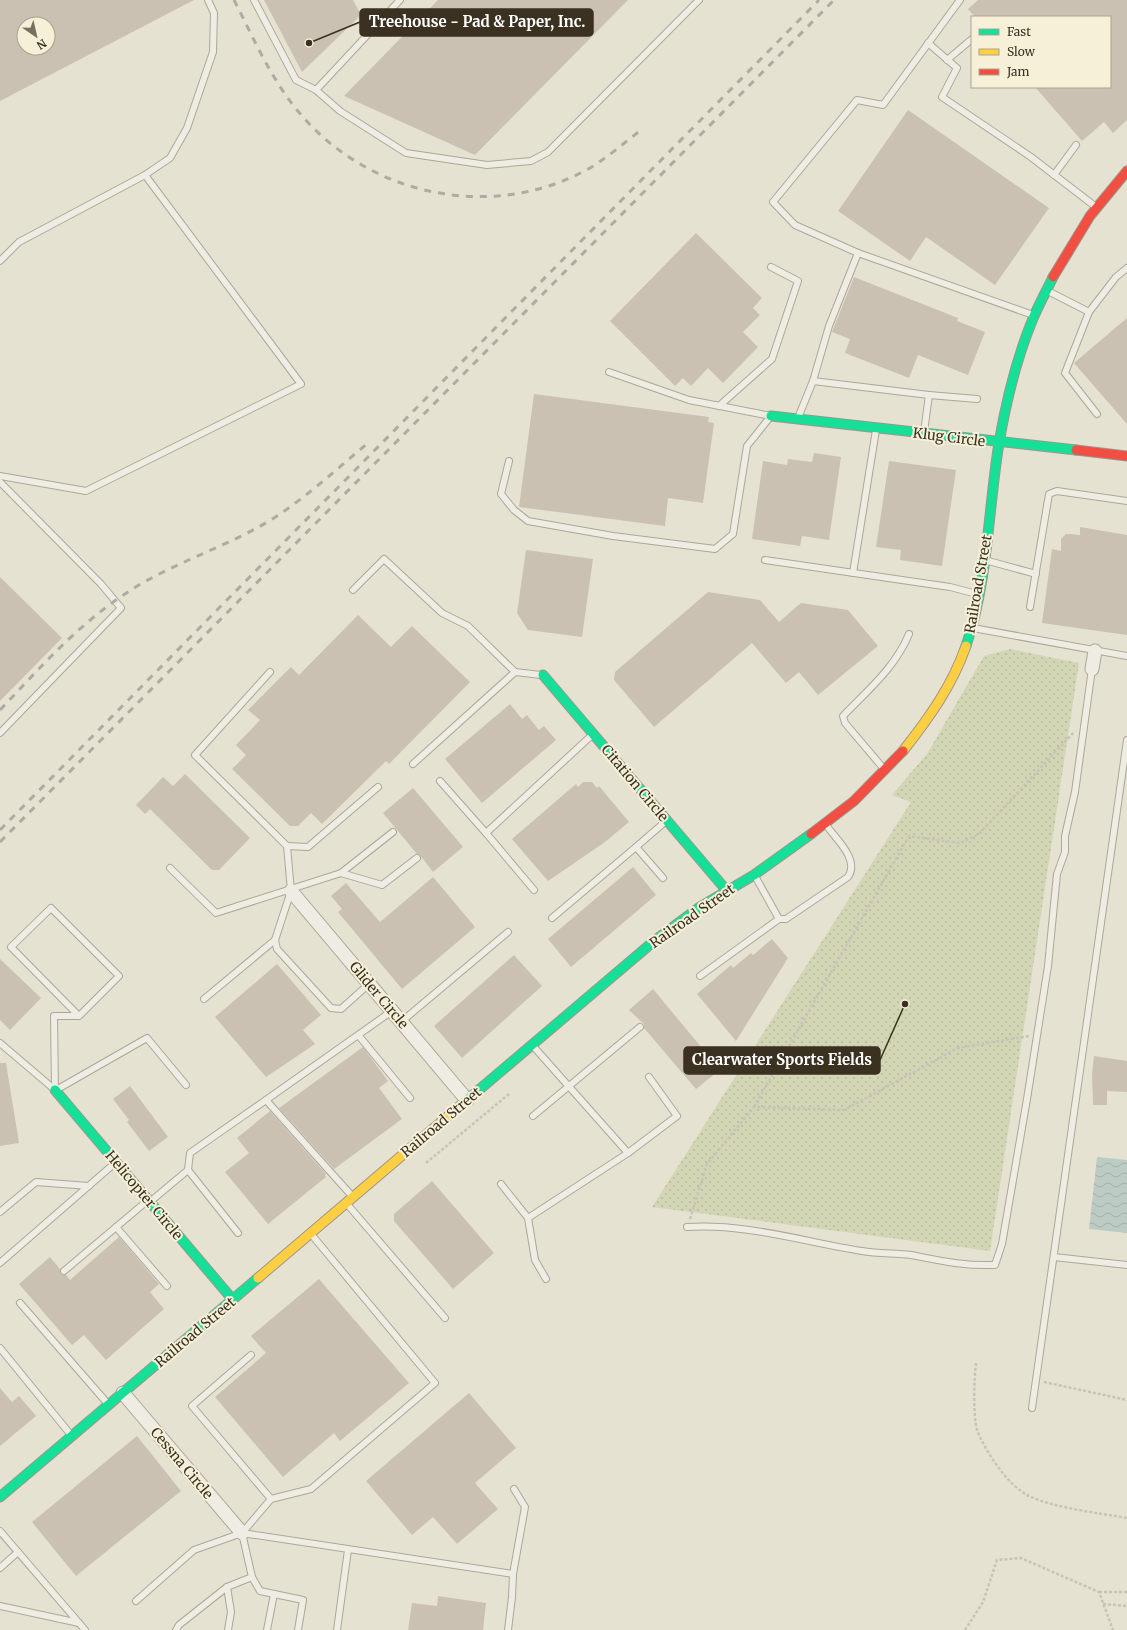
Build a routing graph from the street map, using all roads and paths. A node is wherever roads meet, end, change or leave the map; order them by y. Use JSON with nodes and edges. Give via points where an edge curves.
{"nodes":[{"id":1,"x":208,"y":0,"type":"edge"},
{"id":2,"x":254,"y":0,"type":"edge"},
{"id":3,"x":400,"y":0,"type":"edge"},
{"id":4,"x":699,"y":0,"type":"edge"},
{"id":5,"x":960,"y":0,"type":"edge"},
{"id":6,"x":971,"y":41,"type":"edge"},
{"id":7,"x":928,"y":43,"type":"junction"},
{"id":8,"x":947,"y":60,"type":"junction"},
{"id":9,"x":316,"y":90,"type":"junction"},
{"id":10,"x":1076,"y":145,"type":"dead end"},
{"id":11,"x":1127,"y":171,"type":"edge"},
{"id":12,"x":145,"y":175,"type":"junction"},
{"id":13,"x":1054,"y":175,"type":"junction"},
{"id":14,"x":1097,"y":208,"type":"junction"},
{"id":15,"x":858,"y":253,"type":"junction"},
{"id":16,"x":0,"y":262,"type":"edge"},
{"id":17,"x":771,"y":267,"type":"dead end"},
{"id":18,"x":1127,"y":268,"type":"edge"},
{"id":19,"x":1046,"y":290,"type":"junction"},
{"id":20,"x":1089,"y":312,"type":"junction"},
{"id":21,"x":1034,"y":315,"type":"junction"},
{"id":22,"x":609,"y":372,"type":"dead end"},
{"id":23,"x":813,"y":381,"type":"junction"},
{"id":24,"x":929,"y":395,"type":"junction"},
{"id":25,"x":977,"y":399,"type":"dead end"},
{"id":26,"x":719,"y":406,"type":"junction"},
{"id":27,"x":1098,"y":414,"type":"dead end"},
{"id":28,"x":771,"y":416,"type":"junction"},
{"id":29,"x":798,"y":419,"type":"junction"},
{"id":30,"x":876,"y":428,"type":"junction"},
{"id":31,"x":924,"y":434,"type":"junction"},
{"id":32,"x":999,"y":443,"type":"junction"},
{"id":33,"x":1127,"y":456,"type":"edge"},
{"id":34,"x":509,"y":461,"type":"dead end"},
{"id":35,"x":0,"y":476,"type":"edge"},
{"id":36,"x":0,"y":482,"type":"edge"},
{"id":37,"x":1127,"y":501,"type":"edge"},
{"id":38,"x":765,"y":560,"type":"dead end"},
{"id":39,"x":984,"y":560,"type":"junction"},
{"id":40,"x":853,"y":573,"type":"junction"},
{"id":41,"x":1036,"y":574,"type":"junction"},
{"id":42,"x":353,"y":590,"type":"dead end"},
{"id":43,"x":978,"y":594,"type":"junction"},
{"id":44,"x":1030,"y":607,"type":"dead end"},
{"id":45,"x":972,"y":628,"type":"junction"},
{"id":46,"x":908,"y":634,"type":"dead end"},
{"id":47,"x":1095,"y":650,"type":"junction"},
{"id":48,"x":1127,"y":656,"type":"edge"},
{"id":49,"x":1092,"y":669,"type":"joint"},
{"id":50,"x":270,"y":672,"type":"dead end"},
{"id":51,"x":514,"y":672,"type":"junction"},
{"id":52,"x":543,"y":675,"type":"joint"},
{"id":53,"x":1085,"y":720,"type":"junction"},
{"id":54,"x":0,"y":733,"type":"edge"},
{"id":55,"x":594,"y":734,"type":"junction"},
{"id":56,"x":1127,"y":740,"type":"edge"},
{"id":57,"x":413,"y":764,"type":"dead end"},
{"id":58,"x":885,"y":770,"type":"junction"},
{"id":59,"x":440,"y":781,"type":"dead end"},
{"id":60,"x":378,"y":787,"type":"dead end"},
{"id":61,"x":667,"y":820,"type":"junction"},
{"id":62,"x":825,"y":824,"type":"junction"},
{"id":63,"x":393,"y":832,"type":"dead end"},
{"id":64,"x":486,"y":833,"type":"junction"},
{"id":65,"x":287,"y":846,"type":"junction"},
{"id":66,"x":636,"y":847,"type":"junction"},
{"id":67,"x":416,"y":858,"type":"dead end"},
{"id":68,"x":170,"y":868,"type":"dead end"},
{"id":69,"x":341,"y":873,"type":"junction"},
{"id":70,"x":754,"y":875,"type":"junction"},
{"id":71,"x":663,"y":878,"type":"dead end"},
{"id":72,"x":534,"y":890,"type":"dead end"},
{"id":73,"x":291,"y":891,"type":"junction"},
{"id":74,"x":727,"y":891,"type":"junction"},
{"id":75,"x":552,"y":918,"type":"dead end"},
{"id":76,"x":779,"y":919,"type":"junction"},
{"id":77,"x":508,"y":932,"type":"dead end"},
{"id":78,"x":275,"y":940,"type":"junction"},
{"id":79,"x":700,"y":976,"type":"dead end"},
{"id":80,"x":369,"y":984,"type":"junction"},
{"id":81,"x":204,"y":999,"type":"dead end"},
{"id":82,"x":392,"y":1011,"type":"junction"},
{"id":83,"x":80,"y":1016,"type":"junction"},
{"id":84,"x":401,"y":1022,"type":"junction"},
{"id":85,"x":640,"y":1027,"type":"dead end"},
{"id":86,"x":1036,"y":1035,"type":"junction"},
{"id":87,"x":359,"y":1036,"type":"junction"},
{"id":88,"x":0,"y":1043,"type":"edge"},
{"id":89,"x":532,"y":1045,"type":"junction"},
{"id":90,"x":649,"y":1077,"type":"dead end"},
{"id":91,"x":186,"y":1085,"type":"dead end"},
{"id":92,"x":568,"y":1086,"type":"junction"},
{"id":93,"x":55,"y":1090,"type":"junction"},
{"id":94,"x":509,"y":1094,"type":"dead end"},
{"id":95,"x":410,"y":1098,"type":"dead end"},
{"id":96,"x":266,"y":1100,"type":"junction"},
{"id":97,"x":466,"y":1100,"type":"junction"},
{"id":98,"x":754,"y":1107,"type":"junction"},
{"id":99,"x":533,"y":1116,"type":"dead end"},
{"id":100,"x":628,"y":1153,"type":"junction"},
{"id":101,"x":116,"y":1162,"type":"junction"},
{"id":102,"x":426,"y":1163,"type":"dead end"},
{"id":103,"x":188,"y":1170,"type":"junction"},
{"id":104,"x":501,"y":1184,"type":"dead end"},
{"id":105,"x":89,"y":1186,"type":"junction"},
{"id":106,"x":349,"y":1200,"type":"junction"},
{"id":107,"x":149,"y":1201,"type":"junction"},
{"id":108,"x":0,"y":1212,"type":"edge"},
{"id":109,"x":528,"y":1218,"type":"junction"},
{"id":110,"x":116,"y":1227,"type":"junction"},
{"id":111,"x":687,"y":1227,"type":"joint"},
{"id":112,"x":238,"y":1233,"type":"dead end"},
{"id":113,"x":310,"y":1233,"type":"junction"},
{"id":114,"x":1054,"y":1257,"type":"junction"},
{"id":115,"x":0,"y":1263,"type":"edge"},
{"id":116,"x":1127,"y":1265,"type":"edge"},
{"id":117,"x":64,"y":1271,"type":"dead end"},
{"id":118,"x":546,"y":1280,"type":"dead end"},
{"id":119,"x":167,"y":1286,"type":"dead end"},
{"id":120,"x":233,"y":1300,"type":"junction"},
{"id":121,"x":20,"y":1302,"type":"dead end"},
{"id":122,"x":445,"y":1318,"type":"dead end"},
{"id":123,"x":0,"y":1348,"type":"edge"},
{"id":124,"x":251,"y":1355,"type":"dead end"},
{"id":125,"x":976,"y":1363,"type":"dead end"},
{"id":126,"x":1036,"y":1380,"type":"junction"},
{"id":127,"x":123,"y":1393,"type":"junction"},
{"id":128,"x":1127,"y":1400,"type":"edge"},
{"id":129,"x":109,"y":1405,"type":"junction"},
{"id":130,"x":1032,"y":1408,"type":"dead end"},
{"id":131,"x":72,"y":1436,"type":"junction"},
{"id":132,"x":514,"y":1489,"type":"dead end"},
{"id":133,"x":0,"y":1497,"type":"edge"},
{"id":134,"x":271,"y":1499,"type":"junction"},
{"id":135,"x":1127,"y":1518,"type":"edge"},
{"id":136,"x":0,"y":1531,"type":"edge"},
{"id":137,"x":242,"y":1533,"type":"junction"},
{"id":138,"x":348,"y":1550,"type":"junction"},
{"id":139,"x":18,"y":1552,"type":"junction"},
{"id":140,"x":0,"y":1568,"type":"edge"},
{"id":141,"x":513,"y":1574,"type":"junction"},
{"id":142,"x":252,"y":1577,"type":"junction"},
{"id":143,"x":227,"y":1587,"type":"junction"},
{"id":144,"x":1099,"y":1592,"type":"junction"},
{"id":145,"x":1127,"y":1592,"type":"edge"},
{"id":146,"x":274,"y":1594,"type":"junction"},
{"id":147,"x":136,"y":1601,"type":"dead end"},
{"id":148,"x":1103,"y":1604,"type":"junction"},
{"id":149,"x":0,"y":1606,"type":"edge"},
{"id":150,"x":1127,"y":1606,"type":"edge"},
{"id":151,"x":79,"y":1623,"type":"junction"},
{"id":152,"x":85,"y":1630,"type":"edge"},
{"id":153,"x":176,"y":1630,"type":"edge"},
{"id":154,"x":228,"y":1630,"type":"edge"},
{"id":155,"x":267,"y":1630,"type":"edge"},
{"id":156,"x":298,"y":1630,"type":"edge"},
{"id":157,"x":337,"y":1630,"type":"edge"},
{"id":158,"x":508,"y":1630,"type":"edge"},
{"id":159,"x":965,"y":1630,"type":"edge"},
{"id":160,"x":1113,"y":1630,"type":"edge"}],
"edges":[{"from":1,"to":12,"type":"lane","via":[[214,13],[213,52],[187,128],[170,158]]},
{"from":2,"to":9,"type":"lane","via":[[296,80]]},
{"from":3,"to":9,"type":"lane"},
{"from":4,"to":9,"type":"lane","via":[[548,152],[531,161],[486,165],[406,153],[340,111]]},
{"from":5,"to":7,"type":"lane"},
{"from":6,"to":8,"type":"lane"},
{"from":7,"to":8,"type":"lane"},
{"from":7,"to":15,"type":"lane","via":[[883,105],[857,100],[773,202],[795,226]]},
{"from":8,"to":13,"type":"lane","via":[[957,68],[942,97]]},
{"from":10,"to":13,"type":"lane"},
{"from":11,"to":14,"type":"main road","name":"Railroad Street"},
{"from":12,"to":16,"type":"lane","via":[[19,242]]},
{"from":12,"to":35,"type":"lane","via":[[301,384],[86,491]]},
{"from":13,"to":14,"type":"lane"},
{"from":14,"to":19,"type":"main road","name":"Railroad Street"},
{"from":15,"to":21,"type":"lane"},
{"from":15,"to":23,"type":"lane","via":[[829,326]]},
{"from":17,"to":26,"type":"lane","via":[[798,281],[772,359]]},
{"from":18,"to":20,"type":"lane","via":[[1116,277]]},
{"from":19,"to":20,"type":"lane"},
{"from":19,"to":21,"type":"main road","name":"Railroad Street"},
{"from":20,"to":27,"type":"lane","via":[[1066,373]]},
{"from":21,"to":32,"type":"main road","name":"Railroad Street","via":[[1013,377]]},
{"from":22,"to":26,"type":"lane","via":[[689,400]]},
{"from":23,"to":24,"type":"lane"},
{"from":23,"to":29,"type":"lane"},
{"from":24,"to":25,"type":"lane"},
{"from":24,"to":31,"type":"lane"},
{"from":26,"to":28,"type":"lane"},
{"from":28,"to":29,"type":"main road","name":"Klug Circle"},
{"from":28,"to":34,"type":"lane","via":[[747,446],[733,534],[715,549],[613,536],[528,521],[514,510],[501,494]]},
{"from":29,"to":30,"type":"main road","name":"Klug Circle"},
{"from":30,"to":31,"type":"main road","name":"Klug Circle"},
{"from":30,"to":40,"type":"lane"},
{"from":31,"to":32,"type":"main road","name":"Klug Circle"},
{"from":32,"to":33,"type":"main road","name":"Klug Circle"},
{"from":32,"to":39,"type":"main road","name":"Railroad Street"},
{"from":36,"to":54,"type":"lane","via":[[101,584],[121,608]]},
{"from":37,"to":41,"type":"lane","via":[[1058,491],[1049,494]]},
{"from":38,"to":40,"type":"lane"},
{"from":39,"to":41,"type":"lane"},
{"from":39,"to":43,"type":"main road","name":"Railroad Street"},
{"from":40,"to":43,"type":"lane","via":[[950,587]]},
{"from":41,"to":44,"type":"lane"},
{"from":42,"to":51,"type":"lane","via":[[384,560],[442,613],[468,626]]},
{"from":43,"to":45,"type":"main road","name":"Railroad Street"},
{"from":45,"to":47,"type":"lane"},
{"from":45,"to":58,"type":"main road","name":"Railroad Street","via":[[959,665],[931,716]]},
{"from":46,"to":58,"type":"lane","via":[[902,650],[886,672],[843,716],[845,723]]},
{"from":47,"to":48,"type":"lane"},
{"from":47,"to":49,"type":"street"},
{"from":49,"to":53,"type":"lane"},
{"from":50,"to":65,"type":"lane","via":[[195,755]]},
{"from":51,"to":52,"type":"lane"},
{"from":51,"to":57,"type":"lane"},
{"from":52,"to":55,"type":"main road","name":"Citation Circle"},
{"from":53,"to":86,"type":"lane","via":[[1075,792],[1065,836],[1065,852],[1057,874],[1048,966]]},
{"from":53,"to":98,"type":"path","via":[[979,834],[960,843],[909,836]]},
{"from":55,"to":61,"type":"main road","name":"Citation Circle"},
{"from":55,"to":64,"type":"lane"},
{"from":56,"to":114,"type":"lane"},
{"from":58,"to":62,"type":"main road","name":"Railroad Street","via":[[854,801]]},
{"from":59,"to":64,"type":"lane"},
{"from":60,"to":65,"type":"lane","via":[[308,847]]},
{"from":61,"to":66,"type":"lane"},
{"from":61,"to":74,"type":"main road","name":"Citation Circle"},
{"from":62,"to":70,"type":"main road","name":"Railroad Street"},
{"from":62,"to":76,"type":"lane","via":[[852,863],[851,873],[786,919]]},
{"from":63,"to":69,"type":"lane"},
{"from":64,"to":72,"type":"lane"},
{"from":65,"to":73,"type":"lane"},
{"from":66,"to":71,"type":"lane"},
{"from":66,"to":75,"type":"lane"},
{"from":67,"to":69,"type":"lane","via":[[382,885]]},
{"from":68,"to":73,"type":"lane","via":[[216,913]]},
{"from":69,"to":73,"type":"lane"},
{"from":70,"to":74,"type":"main road","name":"Railroad Street"},
{"from":70,"to":76,"type":"lane"},
{"from":73,"to":78,"type":"lane"},
{"from":73,"to":80,"type":"street","name":"Glider Circle"},
{"from":74,"to":89,"type":"main road","name":"Railroad Street","via":[[700,907],[653,942]]},
{"from":76,"to":79,"type":"lane"},
{"from":77,"to":84,"type":"lane"},
{"from":78,"to":80,"type":"lane","via":[[277,949],[331,1008],[341,1009]]},
{"from":78,"to":81,"type":"lane"},
{"from":80,"to":82,"type":"street","name":"Glider Circle"},
{"from":82,"to":84,"type":"street","name":"Glider Circle"},
{"from":82,"to":87,"type":"lane"},
{"from":83,"to":83,"type":"lane","via":[[119,976],[51,908],[11,947]]},
{"from":83,"to":93,"type":"lane","via":[[54,1016]]},
{"from":84,"to":97,"type":"street","name":"Glider Circle"},
{"from":85,"to":92,"type":"lane"},
{"from":86,"to":98,"type":"path","via":[[958,1048],[844,1110]]},
{"from":86,"to":111,"type":"lane","via":[[1028,1099],[1002,1244],[995,1264],[951,1264],[910,1255],[864,1252],[756,1232],[703,1226]]},
{"from":87,"to":95,"type":"lane"},
{"from":87,"to":96,"type":"lane"},
{"from":88,"to":93,"type":"lane"},
{"from":89,"to":92,"type":"lane"},
{"from":89,"to":97,"type":"main road","name":"Railroad Street"},
{"from":90,"to":100,"type":"lane","via":[[678,1116]]},
{"from":91,"to":93,"type":"lane","via":[[147,1038]]},
{"from":92,"to":99,"type":"lane"},
{"from":92,"to":100,"type":"lane"},
{"from":93,"to":101,"type":"main road","name":"Helicopter Circle"},
{"from":94,"to":102,"type":"path"},
{"from":96,"to":103,"type":"lane","via":[[190,1153]]},
{"from":96,"to":106,"type":"lane"},
{"from":97,"to":106,"type":"main road","name":"Railroad Street"},
{"from":98,"to":111,"type":"path","via":[[707,1164]]},
{"from":100,"to":109,"type":"lane"},
{"from":101,"to":105,"type":"lane"},
{"from":101,"to":107,"type":"main road","name":"Helicopter Circle"},
{"from":103,"to":107,"type":"lane"},
{"from":103,"to":112,"type":"lane"},
{"from":104,"to":109,"type":"lane"},
{"from":105,"to":108,"type":"lane","via":[[36,1182]]},
{"from":105,"to":115,"type":"lane"},
{"from":106,"to":113,"type":"main road","name":"Railroad Street"},
{"from":106,"to":122,"type":"lane"},
{"from":107,"to":110,"type":"lane"},
{"from":107,"to":120,"type":"main road","name":"Helicopter Circle"},
{"from":109,"to":118,"type":"lane","via":[[535,1260]]},
{"from":110,"to":117,"type":"lane"},
{"from":110,"to":119,"type":"lane"},
{"from":113,"to":120,"type":"main road","name":"Railroad Street"},
{"from":113,"to":134,"type":"lane","via":[[435,1383],[311,1489]]},
{"from":114,"to":116,"type":"lane"},
{"from":114,"to":126,"type":"lane"},
{"from":120,"to":127,"type":"main road","name":"Railroad Street"},
{"from":121,"to":129,"type":"lane"},
{"from":123,"to":131,"type":"lane"},
{"from":124,"to":134,"type":"lane","via":[[192,1406]]},
{"from":125,"to":135,"type":"path","via":[[974,1380],[977,1429],[988,1452],[1010,1482],[1028,1496],[1050,1503]]},
{"from":126,"to":128,"type":"path"},
{"from":126,"to":130,"type":"lane"},
{"from":127,"to":129,"type":"main road","name":"Railroad Street"},
{"from":127,"to":137,"type":"street","name":"Cessna Circle"},
{"from":129,"to":131,"type":"main road","name":"Railroad Street"},
{"from":131,"to":133,"type":"main road","name":"Railroad Street"},
{"from":132,"to":141,"type":"lane","via":[[525,1507]]},
{"from":134,"to":137,"type":"lane"},
{"from":136,"to":139,"type":"lane"},
{"from":137,"to":138,"type":"lane"},
{"from":137,"to":142,"type":"lane"},
{"from":137,"to":147,"type":"lane","via":[[194,1550]]},
{"from":138,"to":141,"type":"lane"},
{"from":138,"to":157,"type":"lane"},
{"from":139,"to":140,"type":"lane"},
{"from":139,"to":151,"type":"lane"},
{"from":141,"to":158,"type":"lane"},
{"from":142,"to":143,"type":"lane"},
{"from":142,"to":146,"type":"lane","via":[[260,1591]]},
{"from":143,"to":153,"type":"lane"},
{"from":143,"to":154,"type":"lane","via":[[230,1612]]},
{"from":144,"to":145,"type":"path"},
{"from":144,"to":148,"type":"path"},
{"from":144,"to":159,"type":"path","via":[[1021,1558],[997,1560],[982,1602]]},
{"from":146,"to":155,"type":"lane"},
{"from":146,"to":156,"type":"lane","via":[[303,1600]]},
{"from":148,"to":150,"type":"path"},
{"from":148,"to":160,"type":"path"},
{"from":149,"to":151,"type":"lane"},
{"from":151,"to":152,"type":"lane"}]}
